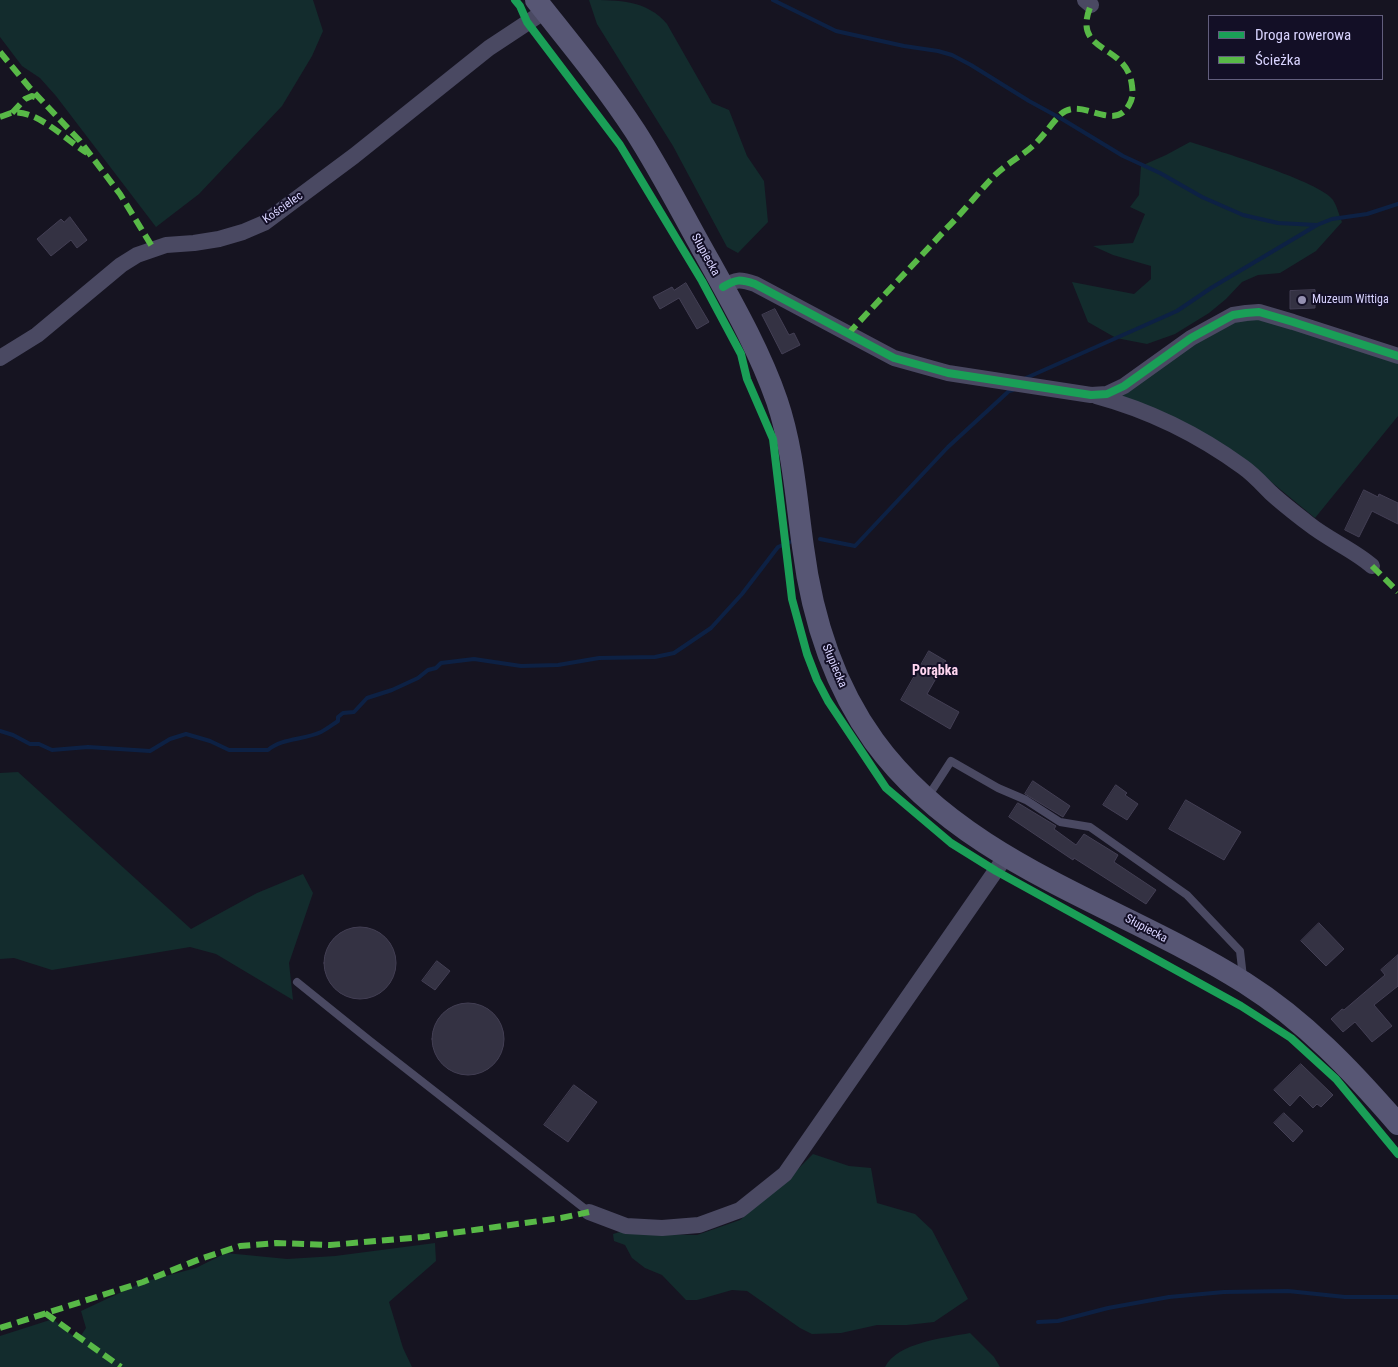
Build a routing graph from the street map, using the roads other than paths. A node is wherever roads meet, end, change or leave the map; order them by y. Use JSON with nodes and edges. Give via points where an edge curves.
{"nodes":[{"id":1,"x":541,"y":6,"type":"edge"},
{"id":2,"x":723,"y":286,"type":"junction"},
{"id":3,"x":1398,"y":356,"type":"edge"},
{"id":4,"x":0,"y":358,"type":"edge"},
{"id":5,"x":1091,"y":395,"type":"junction"},
{"id":6,"x":1372,"y":566,"type":"dead end"},
{"id":7,"x":927,"y":799,"type":"junction"},
{"id":8,"x":1006,"y":856,"type":"junction"},
{"id":9,"x":297,"y":982,"type":"dead end"},
{"id":10,"x":1244,"y":982,"type":"junction"},
{"id":11,"x":1398,"y":1124,"type":"edge"},
{"id":12,"x":589,"y":1212,"type":"joint"}],
"edges":[{"from":1,"to":2,"type":"main road","name":"Słupiecka","via":[[633,129]]},
{"from":1,"to":4,"type":"street","name":"Kościelec","via":[[354,156],[264,223],[219,239],[166,245],[137,255],[37,335]]},
{"from":2,"to":5,"type":"street","via":[[735,280],[755,284],[894,358],[920,366]]},
{"from":2,"to":7,"type":"main road","name":"Słupiecka","via":[[754,346],[778,404],[788,440],[808,581],[827,650],[844,691],[872,738],[896,771]]},
{"from":3,"to":5,"type":"street","via":[[1260,312],[1246,312],[1233,315],[1192,338],[1124,386],[1108,394]]},
{"from":5,"to":6,"type":"street","via":[[1147,414],[1216,449],[1244,468],[1305,521]]},
{"from":7,"to":8,"type":"main road","name":"Słupiecka","via":[[972,835]]},
{"from":7,"to":10,"type":"lane","via":[[951,761],[1026,800],[1060,822],[1090,827],[1187,895],[1240,951]]},
{"from":8,"to":10,"type":"main road","name":"Słupiecka"},
{"from":8,"to":12,"type":"street","via":[[785,1174],[740,1210],[699,1225],[626,1226]]},
{"from":9,"to":12,"type":"lane"},
{"from":10,"to":11,"type":"main road","name":"Słupiecka","via":[[1296,1019],[1329,1049]]}]}
